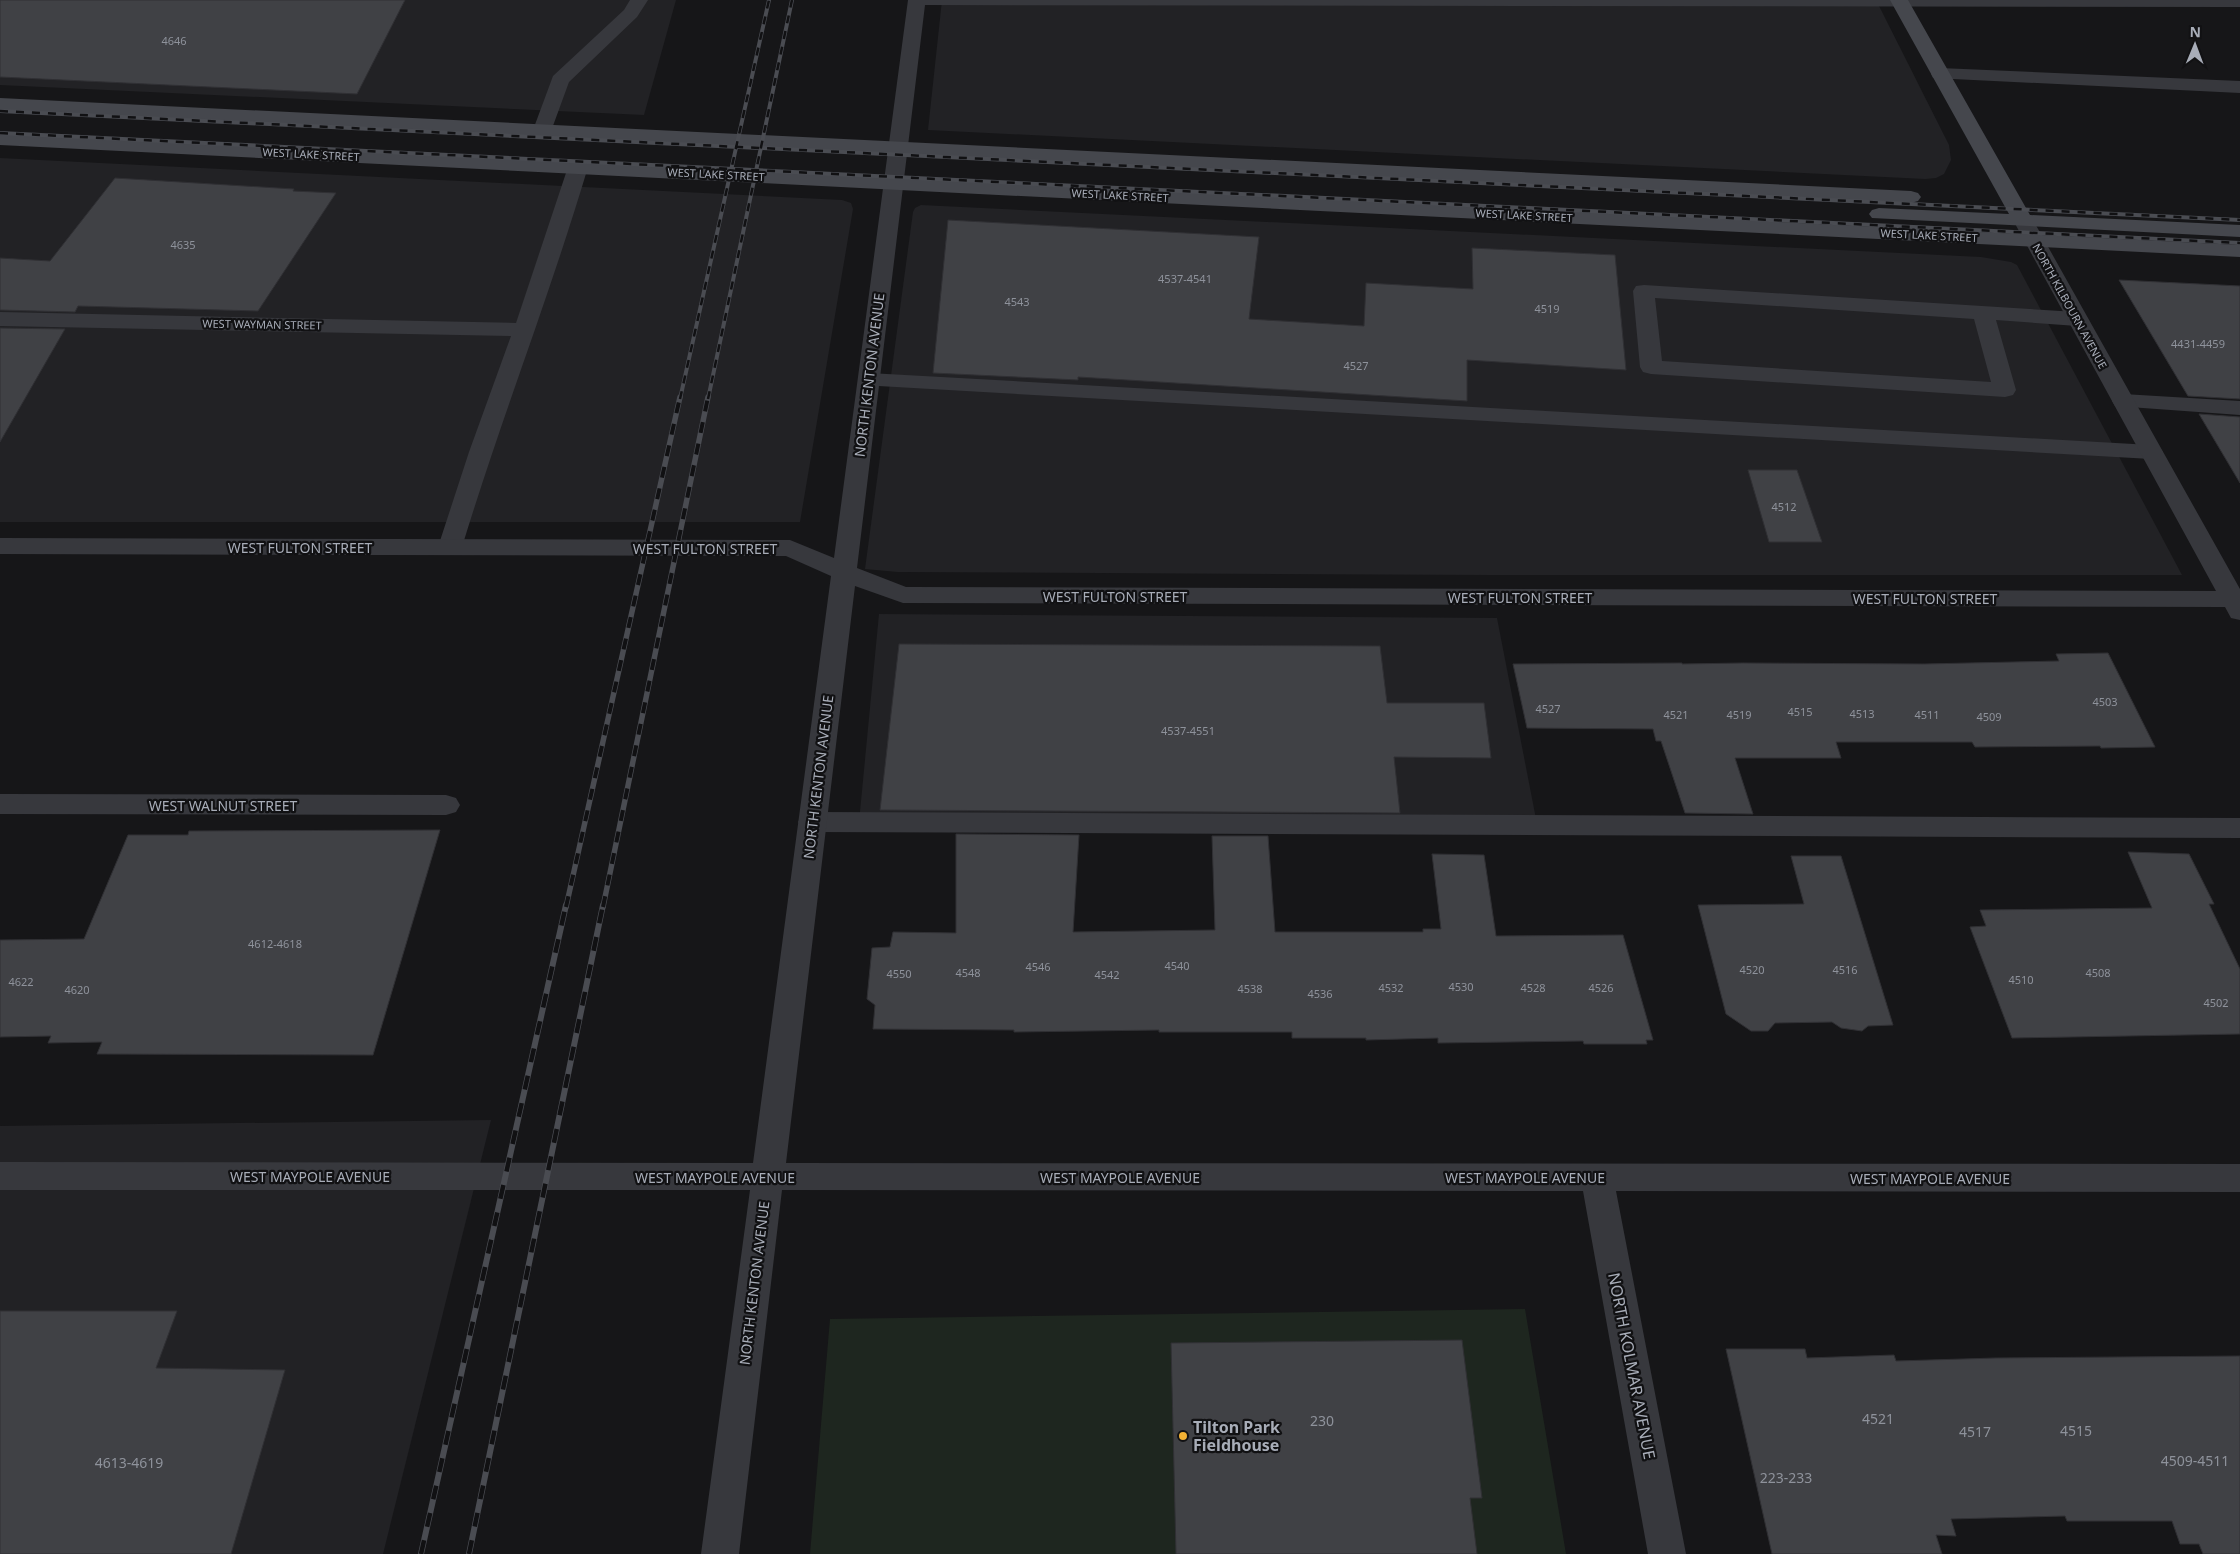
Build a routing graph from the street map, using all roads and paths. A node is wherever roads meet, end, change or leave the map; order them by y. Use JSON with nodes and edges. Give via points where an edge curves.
{"nodes":[{"id":1,"x":639,"y":0,"type":"edge"},
{"id":2,"x":918,"y":0,"type":"edge"},
{"id":3,"x":1900,"y":1,"type":"edge"},
{"id":4,"x":2240,"y":2,"type":"edge"},
{"id":5,"x":1940,"y":74,"type":"junction"},
{"id":6,"x":2240,"y":87,"type":"edge"},
{"id":7,"x":0,"y":104,"type":"edge"},
{"id":8,"x":0,"y":122,"type":"edge"},
{"id":9,"x":544,"y":130,"type":"junction"},
{"id":10,"x":0,"y":139,"type":"edge"},
{"id":11,"x":896,"y":165,"type":"junction"},
{"id":12,"x":578,"y":167,"type":"junction"},
{"id":13,"x":2012,"y":202,"type":"junction"},
{"id":14,"x":2240,"y":212,"type":"edge"},
{"id":15,"x":2028,"y":230,"type":"junction"},
{"id":16,"x":2240,"y":231,"type":"edge"},
{"id":17,"x":2240,"y":250,"type":"edge"},
{"id":18,"x":1984,"y":313,"type":"junction"},
{"id":19,"x":0,"y":319,"type":"edge"},
{"id":20,"x":2077,"y":319,"type":"junction"},
{"id":21,"x":524,"y":330,"type":"junction"},
{"id":22,"x":869,"y":380,"type":"junction"},
{"id":23,"x":2123,"y":401,"type":"junction"},
{"id":24,"x":2240,"y":408,"type":"edge"},
{"id":25,"x":2151,"y":452,"type":"junction"},
{"id":26,"x":0,"y":546,"type":"edge"},
{"id":27,"x":450,"y":547,"type":"junction"},
{"id":28,"x":843,"y":572,"type":"junction"},
{"id":29,"x":2238,"y":603,"type":"edge"},
{"id":30,"x":0,"y":804,"type":"edge"},
{"id":31,"x":446,"y":806,"type":"dead end"},
{"id":32,"x":812,"y":822,"type":"junction"},
{"id":33,"x":2240,"y":828,"type":"edge"},
{"id":34,"x":0,"y":1176,"type":"edge"},
{"id":35,"x":768,"y":1177,"type":"junction"},
{"id":36,"x":1596,"y":1178,"type":"junction"},
{"id":37,"x":2240,"y":1178,"type":"edge"},
{"id":38,"x":720,"y":1554,"type":"edge"},
{"id":39,"x":1667,"y":1554,"type":"edge"}],
"edges":[{"from":1,"to":9,"type":"street","via":[[631,13],[560,80]]},
{"from":2,"to":3,"type":"street"},
{"from":2,"to":11,"type":"street","name":"NORTH KENTON AVENUE"},
{"from":3,"to":4,"type":"street"},
{"from":3,"to":5,"type":"main road","name":"NORTH KILBOURN AVENUE"},
{"from":5,"to":6,"type":"street"},
{"from":5,"to":13,"type":"main road","name":"NORTH KILBOURN AVENUE"},
{"from":7,"to":9,"type":"main road","name":"WEST LAKE STREET"},
{"from":8,"to":11,"type":"main road","name":"WEST LAKE STREET"},
{"from":9,"to":11,"type":"main road","name":"WEST LAKE STREET"},
{"from":10,"to":12,"type":"main road","name":"WEST LAKE STREET"},
{"from":11,"to":12,"type":"main road","name":"WEST LAKE STREET"},
{"from":11,"to":13,"type":"main road","name":"WEST LAKE STREET"},
{"from":11,"to":15,"type":"main road","name":"WEST LAKE STREET"},
{"from":11,"to":22,"type":"street","name":"NORTH KENTON AVENUE"},
{"from":12,"to":21,"type":"street"},
{"from":13,"to":14,"type":"main road","name":"WEST LAKE STREET"},
{"from":13,"to":15,"type":"main road","name":"NORTH KILBOURN AVENUE"},
{"from":15,"to":16,"type":"main road","name":"WEST LAKE STREET"},
{"from":15,"to":17,"type":"main road","name":"WEST LAKE STREET"},
{"from":15,"to":20,"type":"street","name":"NORTH KILBOURN AVENUE"},
{"from":18,"to":18,"type":"street","via":[[1848,304],[1644,291],[1651,367],[2005,390]]},
{"from":18,"to":20,"type":"street"},
{"from":19,"to":21,"type":"street","name":"WEST WAYMAN STREET"},
{"from":20,"to":23,"type":"street","name":"NORTH KILBOURN AVENUE"},
{"from":21,"to":27,"type":"street"},
{"from":22,"to":25,"type":"street"},
{"from":22,"to":28,"type":"street","name":"NORTH KENTON AVENUE"},
{"from":23,"to":24,"type":"street"},
{"from":23,"to":25,"type":"street","name":"NORTH KILBOURN AVENUE"},
{"from":25,"to":29,"type":"street","name":"NORTH KILBOURN AVENUE"},
{"from":26,"to":27,"type":"street","name":"WEST FULTON STREET"},
{"from":27,"to":28,"type":"street","name":"WEST FULTON STREET","via":[[790,548]]},
{"from":28,"to":29,"type":"street","name":"WEST FULTON STREET","via":[[903,595]]},
{"from":28,"to":32,"type":"street","name":"NORTH KENTON AVENUE"},
{"from":30,"to":31,"type":"street","name":"WEST WALNUT STREET"},
{"from":32,"to":33,"type":"street"},
{"from":32,"to":35,"type":"street","name":"NORTH KENTON AVENUE"},
{"from":34,"to":35,"type":"street","name":"WEST MAYPOLE AVENUE"},
{"from":35,"to":36,"type":"street","name":"WEST MAYPOLE AVENUE"},
{"from":35,"to":38,"type":"street","name":"NORTH KENTON AVENUE"},
{"from":36,"to":37,"type":"street","name":"WEST MAYPOLE AVENUE"},
{"from":36,"to":39,"type":"street","name":"NORTH KOLMAR AVENUE"}]}
